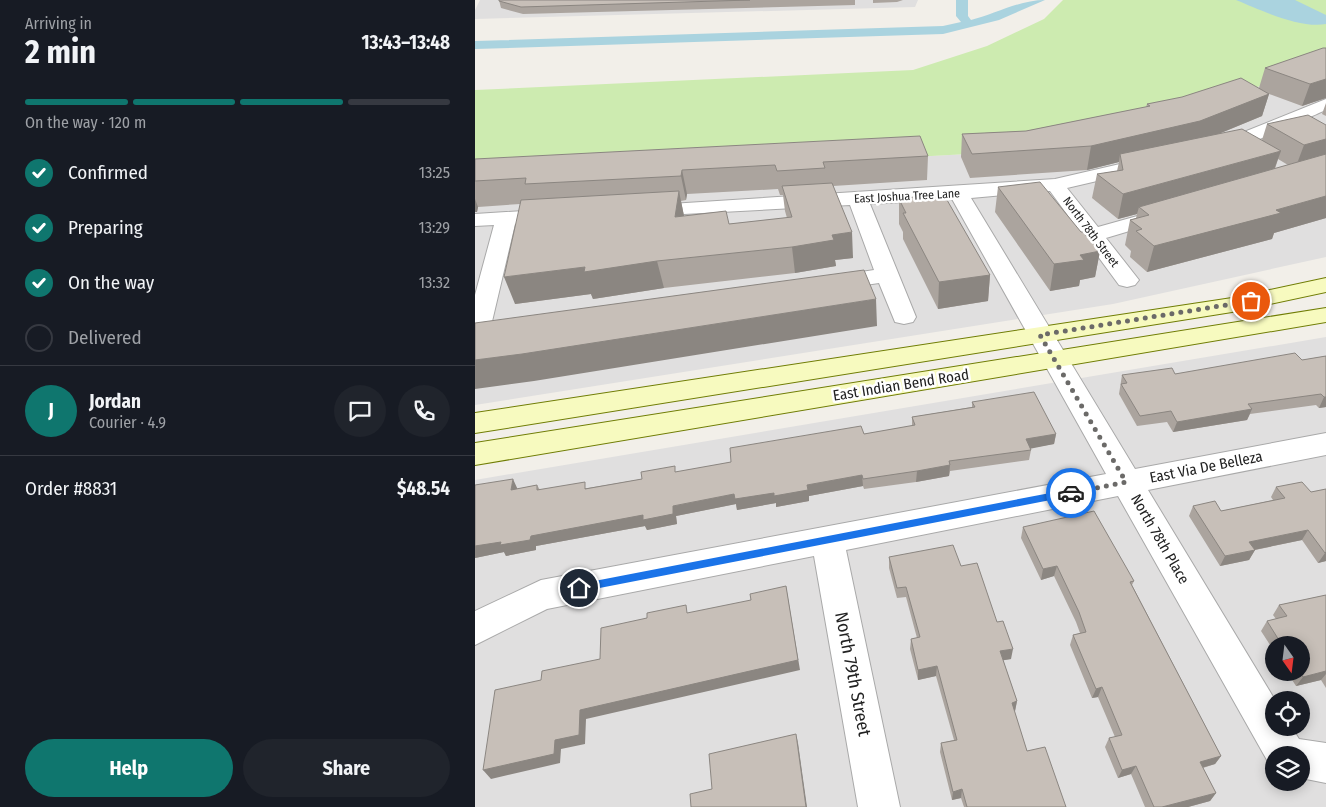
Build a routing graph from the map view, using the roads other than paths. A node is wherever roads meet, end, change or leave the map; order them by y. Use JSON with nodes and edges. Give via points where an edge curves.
{"nodes":[{"id":1,"x":1326,"y":104,"type":"edge"},
{"id":2,"x":1197,"y":152,"type":"edge"},
{"id":3,"x":1150,"y":163,"type":"edge"},
{"id":4,"x":1055,"y":186,"type":"junction"},
{"id":5,"x":958,"y":193,"type":"junction"},
{"id":6,"x":858,"y":199,"type":"junction"},
{"id":7,"x":1182,"y":209,"type":"edge"},
{"id":8,"x":623,"y":211,"type":"edge"},
{"id":9,"x":574,"y":214,"type":"edge"},
{"id":10,"x":506,"y":218,"type":"junction"},
{"id":11,"x":475,"y":220,"type":"edge"},
{"id":12,"x":1093,"y":235,"type":"junction"},
{"id":13,"x":888,"y":275,"type":"junction"},
{"id":14,"x":1127,"y":280,"type":"dead end"},
{"id":15,"x":1326,"y":285,"type":"edge"},
{"id":16,"x":809,"y":286,"type":"edge"},
{"id":17,"x":1326,"y":315,"type":"edge"},
{"id":18,"x":904,"y":317,"type":"dead end"},
{"id":19,"x":483,"y":330,"type":"edge"},
{"id":20,"x":1047,"y":348,"type":"junction"},
{"id":21,"x":475,"y":423,"type":"edge"},
{"id":22,"x":1326,"y":444,"type":"edge"},
{"id":23,"x":475,"y":454,"type":"edge"},
{"id":24,"x":1126,"y":482,"type":"junction"},
{"id":25,"x":828,"y":541,"type":"junction"},
{"id":26,"x":475,"y":629,"type":"edge"},
{"id":27,"x":1281,"y":746,"type":"edge"},
{"id":28,"x":1310,"y":760,"type":"edge"},
{"id":29,"x":1326,"y":763,"type":"edge"},
{"id":30,"x":879,"y":807,"type":"edge"}],
"edges":[{"from":1,"to":2,"type":"street","via":[[1244,147]]},
{"from":3,"to":4,"type":"street","name":"East Joshua Tree Lane"},
{"from":4,"to":5,"type":"street","name":"East Joshua Tree Lane"},
{"from":4,"to":12,"type":"street","name":"North 78th Street"},
{"from":5,"to":6,"type":"street","name":"East Joshua Tree Lane"},
{"from":5,"to":20,"type":"street","name":"North 78th Place"},
{"from":6,"to":8,"type":"street","name":"East Joshua Tree Lane"},
{"from":6,"to":13,"type":"street"},
{"from":7,"to":12,"type":"street"},
{"from":9,"to":10,"type":"street"},
{"from":10,"to":11,"type":"street"},
{"from":10,"to":19,"type":"street"},
{"from":12,"to":14,"type":"street","name":"North 78th Street"},
{"from":13,"to":16,"type":"street"},
{"from":13,"to":18,"type":"street"},
{"from":15,"to":20,"type":"main road","name":"East Indian Bend Road"},
{"from":17,"to":20,"type":"main road","name":"East Indian Bend Road"},
{"from":20,"to":21,"type":"main road","name":"East Indian Bend Road"},
{"from":20,"to":23,"type":"main road","name":"East Indian Bend Road"},
{"from":20,"to":24,"type":"street","name":"North 78th Place"},
{"from":22,"to":24,"type":"street","name":"East Via De Belleza"},
{"from":24,"to":25,"type":"street","name":"East Via De Belleza"},
{"from":24,"to":27,"type":"street","name":"North 78th Place"},
{"from":25,"to":26,"type":"street","name":"East Via De Belleza","via":[[541,595]]},
{"from":25,"to":30,"type":"street","name":"North 79th Street"},
{"from":28,"to":29,"type":"street"}]}
